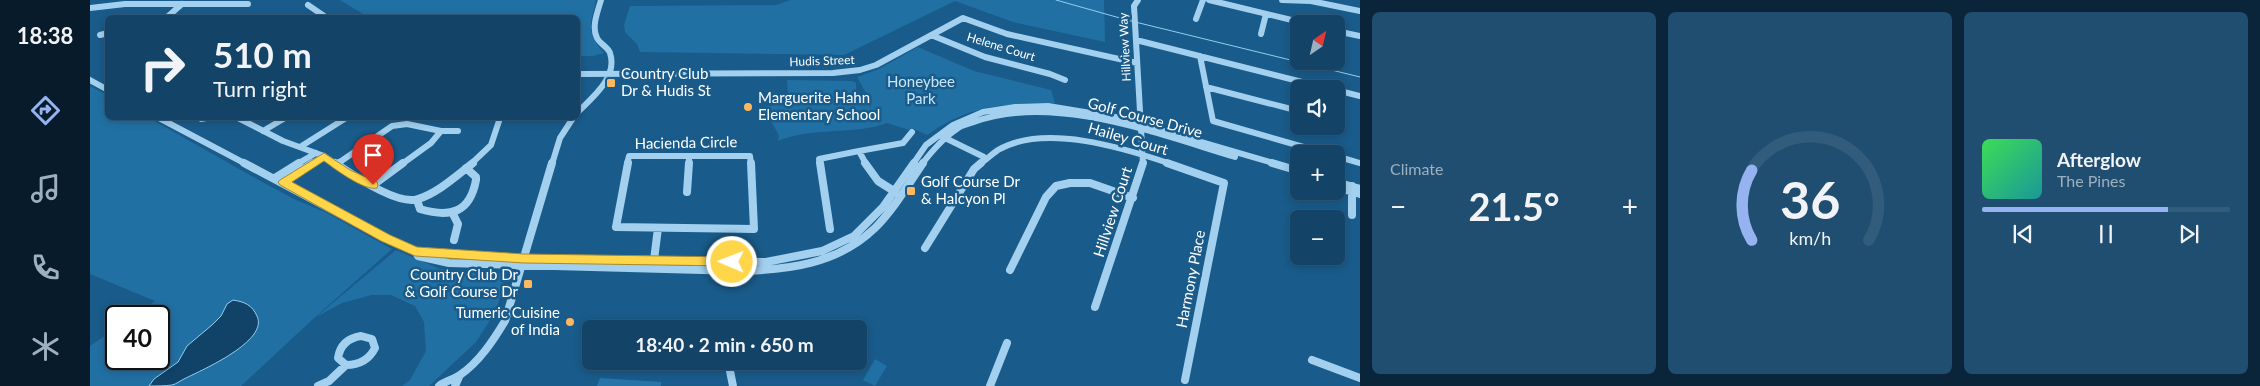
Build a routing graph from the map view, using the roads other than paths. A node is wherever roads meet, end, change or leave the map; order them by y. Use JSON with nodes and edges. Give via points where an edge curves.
{"nodes":[{"id":1,"x":601,"y":0,"type":"edge"},
{"id":2,"x":1138,"y":0,"type":"edge"},
{"id":3,"x":1203,"y":0,"type":"edge"},
{"id":4,"x":1209,"y":0,"type":"edge"},
{"id":5,"x":1282,"y":0,"type":"edge"},
{"id":6,"x":1310,"y":1,"type":"edge"},
{"id":7,"x":182,"y":4,"type":"junction"},
{"id":8,"x":248,"y":4,"type":"dead end"},
{"id":9,"x":308,"y":5,"type":"dead end"},
{"id":10,"x":90,"y":8,"type":"edge"},
{"id":11,"x":1360,"y":11,"type":"edge"},
{"id":12,"x":1266,"y":14,"type":"junction"},
{"id":13,"x":169,"y":15,"type":"edge"},
{"id":14,"x":323,"y":15,"type":"edge"},
{"id":15,"x":1196,"y":19,"type":"dead end"},
{"id":16,"x":1290,"y":20,"type":"edge"},
{"id":17,"x":1345,"y":32,"type":"edge"},
{"id":18,"x":105,"y":34,"type":"edge"},
{"id":19,"x":1261,"y":34,"type":"dead end"},
{"id":20,"x":100,"y":35,"type":"dead end"},
{"id":21,"x":930,"y":35,"type":"junction"},
{"id":22,"x":1360,"y":36,"type":"edge"},
{"id":23,"x":1136,"y":40,"type":"junction"},
{"id":24,"x":1200,"y":56,"type":"junction"},
{"id":25,"x":1138,"y":63,"type":"junction"},
{"id":26,"x":580,"y":74,"type":"edge"},
{"id":27,"x":610,"y":74,"type":"junction"},
{"id":28,"x":90,"y":80,"type":"edge"},
{"id":29,"x":1065,"y":80,"type":"dead end"},
{"id":30,"x":1295,"y":80,"type":"edge"},
{"id":31,"x":1206,"y":87,"type":"junction"},
{"id":32,"x":105,"y":88,"type":"edge"},
{"id":33,"x":1345,"y":92,"type":"edge"},
{"id":34,"x":1360,"y":96,"type":"edge"},
{"id":35,"x":580,"y":109,"type":"edge"},
{"id":36,"x":1290,"y":109,"type":"edge"},
{"id":37,"x":163,"y":120,"type":"edge"},
{"id":38,"x":242,"y":120,"type":"edge"},
{"id":39,"x":281,"y":120,"type":"edge"},
{"id":40,"x":343,"y":120,"type":"edge"},
{"id":41,"x":499,"y":120,"type":"edge"},
{"id":42,"x":572,"y":120,"type":"edge"},
{"id":43,"x":1141,"y":127,"type":"junction"},
{"id":44,"x":263,"y":130,"type":"junction"},
{"id":45,"x":441,"y":131,"type":"junction"},
{"id":46,"x":458,"y":131,"type":"dead end"},
{"id":47,"x":912,"y":132,"type":"dead end"},
{"id":48,"x":941,"y":136,"type":"junction"},
{"id":49,"x":1297,"y":145,"type":"edge"},
{"id":50,"x":300,"y":146,"type":"junction"},
{"id":51,"x":859,"y":151,"type":"junction"},
{"id":52,"x":316,"y":153,"type":"junction"},
{"id":53,"x":324,"y":156,"type":"junction"},
{"id":54,"x":689,"y":156,"type":"junction"},
{"id":55,"x":984,"y":157,"type":"junction"},
{"id":56,"x":1144,"y":157,"type":"junction"},
{"id":57,"x":1345,"y":159,"type":"edge"},
{"id":58,"x":1360,"y":163,"type":"edge"},
{"id":59,"x":336,"y":165,"type":"junction"},
{"id":60,"x":466,"y":168,"type":"junction"},
{"id":61,"x":1290,"y":168,"type":"edge"},
{"id":62,"x":1290,"y":173,"type":"edge"},
{"id":63,"x":275,"y":178,"type":"junction"},
{"id":64,"x":284,"y":182,"type":"junction"},
{"id":65,"x":1224,"y":183,"type":"joint"},
{"id":66,"x":373,"y":185,"type":"junction"},
{"id":67,"x":1356,"y":190,"type":"edge"},
{"id":68,"x":893,"y":191,"type":"junction"},
{"id":69,"x":687,"y":192,"type":"dead end"},
{"id":70,"x":901,"y":194,"type":"junction"},
{"id":71,"x":1133,"y":198,"type":"junction"},
{"id":72,"x":417,"y":200,"type":"junction"},
{"id":73,"x":453,"y":214,"type":"junction"},
{"id":74,"x":1352,"y":215,"type":"dead end"},
{"id":75,"x":658,"y":228,"type":"junction"},
{"id":76,"x":830,"y":228,"type":"dead end"},
{"id":77,"x":454,"y":240,"type":"dead end"},
{"id":78,"x":925,"y":248,"type":"dead end"},
{"id":79,"x":654,"y":260,"type":"junction"},
{"id":80,"x":523,"y":262,"type":"junction"},
{"id":81,"x":1010,"y":270,"type":"dead end"},
{"id":82,"x":1096,"y":307,"type":"dead end"},
{"id":83,"x":1007,"y":343,"type":"dead end"},
{"id":84,"x":1312,"y":360,"type":"dead end"},
{"id":85,"x":346,"y":365,"type":"dead end"},
{"id":86,"x":730,"y":371,"type":"dead end"},
{"id":87,"x":1360,"y":378,"type":"edge"},
{"id":88,"x":1185,"y":380,"type":"dead end"},
{"id":89,"x":457,"y":381,"type":"edge"},
{"id":90,"x":332,"y":384,"type":"edge"},
{"id":91,"x":318,"y":386,"type":"edge"},
{"id":92,"x":439,"y":386,"type":"edge"},
{"id":93,"x":733,"y":386,"type":"edge"},
{"id":94,"x":990,"y":386,"type":"edge"}],
"edges":[{"from":1,"to":27,"type":"street","via":[[595,20],[596,30],[597,38],[610,51]]},
{"from":2,"to":23,"type":"street","name":"Hillview Way","via":[[1134,6]]},
{"from":3,"to":15,"type":"street"},
{"from":4,"to":12,"type":"street"},
{"from":5,"to":6,"type":"street"},
{"from":6,"to":11,"type":"street"},
{"from":7,"to":8,"type":"street"},
{"from":7,"to":10,"type":"street"},
{"from":7,"to":13,"type":"street"},
{"from":9,"to":14,"type":"street"},
{"from":12,"to":16,"type":"street"},
{"from":12,"to":19,"type":"street"},
{"from":17,"to":22,"type":"street"},
{"from":18,"to":20,"type":"street"},
{"from":21,"to":25,"type":"street","name":"Hudis Street","via":[[963,18],[1007,34]]},
{"from":21,"to":27,"type":"street","name":"Hudis Street","via":[[876,65],[847,72]]},
{"from":21,"to":29,"type":"street","name":"Helene Court","via":[[985,57]]},
{"from":23,"to":24,"type":"street"},
{"from":23,"to":25,"type":"street","name":"Hillview Way"},
{"from":24,"to":30,"type":"street"},
{"from":24,"to":31,"type":"street"},
{"from":25,"to":43,"type":"street","name":"Hillview Way"},
{"from":26,"to":27,"type":"street","name":"Hudis Street"},
{"from":27,"to":35,"type":"street"},
{"from":28,"to":32,"type":"street"},
{"from":31,"to":36,"type":"street"},
{"from":31,"to":49,"type":"street","via":[[1213,121]]},
{"from":33,"to":34,"type":"street"},
{"from":37,"to":63,"type":"street","name":"Golf Course Drive"},
{"from":38,"to":44,"type":"street"},
{"from":39,"to":44,"type":"street"},
{"from":40,"to":50,"type":"street"},
{"from":41,"to":60,"type":"street","via":[[491,145]]},
{"from":42,"to":80,"type":"street","via":[[560,138]]},
{"from":43,"to":48,"type":"street","name":"Golf Course Drive","via":[[1070,114],[1027,112],[977,120]]},
{"from":43,"to":56,"type":"street","name":"Hillview Court"},
{"from":43,"to":61,"type":"street","name":"Golf Course Drive"},
{"from":43,"to":62,"type":"street","name":"Golf Course Drive"},
{"from":44,"to":50,"type":"street"},
{"from":45,"to":46,"type":"street"},
{"from":45,"to":59,"type":"street","via":[[407,124],[392,126]]},
{"from":45,"to":66,"type":"street","via":[[431,144]]},
{"from":47,"to":51,"type":"street","via":[[903,143]]},
{"from":48,"to":55,"type":"street"},
{"from":48,"to":68,"type":"street","name":"Golf Course Drive","via":[[926,145]]},
{"from":48,"to":70,"type":"street","name":"Golf Course Drive"},
{"from":50,"to":52,"type":"street"},
{"from":51,"to":68,"type":"street","via":[[880,185]]},
{"from":51,"to":76,"type":"street","via":[[819,159]]},
{"from":52,"to":53,"type":"street"},
{"from":52,"to":63,"type":"street"},
{"from":53,"to":59,"type":"street"},
{"from":53,"to":64,"type":"street"},
{"from":54,"to":69,"type":"street"},
{"from":54,"to":75,"type":"street","name":"Hacienda Circle","via":[[629,156],[616,227]]},
{"from":54,"to":75,"type":"street","name":"Hacienda Circle","via":[[750,156],[754,228]]},
{"from":55,"to":56,"type":"street","name":"Hailey Court","via":[[1011,143],[1044,138],[1086,140]]},
{"from":55,"to":78,"type":"street","name":"Hailey Court"},
{"from":56,"to":65,"type":"street","name":"Hailey Court"},
{"from":56,"to":71,"type":"street","name":"Hillview Court"},
{"from":57,"to":58,"type":"street"},
{"from":59,"to":66,"type":"street"},
{"from":60,"to":72,"type":"street"},
{"from":60,"to":73,"type":"street","via":[[476,177],[476,183],[468,203]]},
{"from":63,"to":64,"type":"street","name":"Golf Course Drive"},
{"from":64,"to":80,"type":"street","name":"Golf Course Drive","via":[[418,256],[449,263]]},
{"from":65,"to":88,"type":"street","name":"Harmony Place"},
{"from":66,"to":72,"type":"street","via":[[395,197]]},
{"from":67,"to":74,"type":"street"},
{"from":68,"to":70,"type":"street"},
{"from":68,"to":79,"type":"street","name":"Golf Course Drive","via":[[867,225],[855,235],[803,257],[766,262]]},
{"from":70,"to":80,"type":"street","name":"Golf Course Drive","via":[[881,222],[859,242],[825,259],[795,268],[758,271]]},
{"from":71,"to":81,"type":"street","via":[[1090,184],[1070,182],[1056,186],[1046,197]]},
{"from":71,"to":82,"type":"street","name":"Hillview Court"},
{"from":72,"to":73,"type":"street","via":[[420,209],[435,214]]},
{"from":73,"to":77,"type":"street","via":[[458,224]]},
{"from":75,"to":79,"type":"street"},
{"from":79,"to":80,"type":"street","name":"Golf Course Drive"},
{"from":80,"to":89,"type":"street","via":[[505,321],[493,341]]},
{"from":83,"to":94,"type":"street"},
{"from":84,"to":87,"type":"street"},
{"from":85,"to":90,"type":"street"},
{"from":86,"to":93,"type":"street"},
{"from":89,"to":92,"type":"street"},
{"from":90,"to":91,"type":"street"}]}
